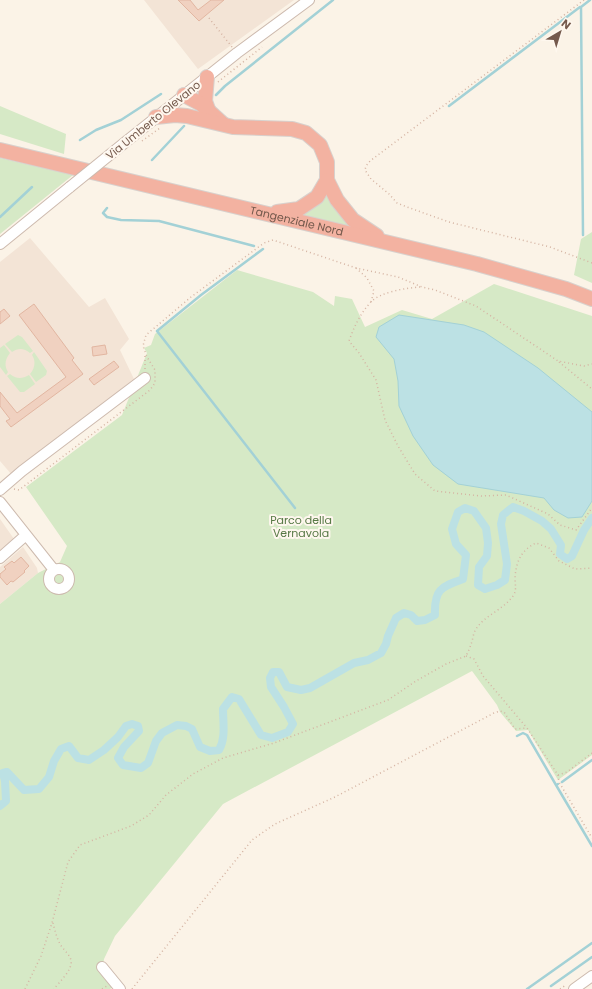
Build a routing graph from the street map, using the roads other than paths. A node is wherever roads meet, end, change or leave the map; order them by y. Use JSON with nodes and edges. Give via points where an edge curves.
{"nodes":[{"id":1,"x":309,"y":0,"type":"edge"},
{"id":2,"x":210,"y":80,"type":"junction"},
{"id":3,"x":184,"y":95,"type":"junction"},
{"id":4,"x":204,"y":116,"type":"junction"},
{"id":5,"x":160,"y":121,"type":"junction"},
{"id":6,"x":0,"y":150,"type":"edge"},
{"id":7,"x":327,"y":180,"type":"junction"},
{"id":8,"x":267,"y":213,"type":"junction"},
{"id":9,"x":384,"y":241,"type":"junction"},
{"id":10,"x":0,"y":244,"type":"edge"},
{"id":11,"x":592,"y":299,"type":"edge"},
{"id":12,"x":145,"y":378,"type":"road end"},
{"id":13,"x":2,"y":488,"type":"edge"},
{"id":14,"x":0,"y":502,"type":"edge"},
{"id":15,"x":26,"y":535,"type":"junction"},
{"id":16,"x":0,"y":558,"type":"edge"},
{"id":17,"x":54,"y":570,"type":"dead end"},
{"id":18,"x":102,"y":967,"type":"dead end"},
{"id":19,"x":592,"y":976,"type":"edge"},
{"id":20,"x":120,"y":989,"type":"edge"},
{"id":21,"x":574,"y":989,"type":"edge"}],
"edges":[{"from":1,"to":2,"type":"street","name":"Via Umberto Olevano","via":[[236,53]]},
{"from":2,"to":3,"type":"street","name":"Via Umberto Olevano"},
{"from":2,"to":4,"type":"highway"},
{"from":3,"to":4,"type":"highway","via":[[202,104]]},
{"from":3,"to":5,"type":"street","name":"Via Umberto Olevano"},
{"from":4,"to":5,"type":"highway","via":[[175,115]]},
{"from":4,"to":7,"type":"highway","via":[[233,127],[292,129],[306,133],[320,145],[327,162]]},
{"from":5,"to":10,"type":"street","name":"Via Umberto Olevano","bridge":true,"via":[[128,140]]},
{"from":6,"to":8,"type":"highway","name":"Tangenziale Nord"},
{"from":7,"to":8,"type":"highway","via":[[317,197],[299,209]]},
{"from":7,"to":9,"type":"highway","via":[[337,200],[354,220]]},
{"from":8,"to":9,"type":"highway","name":"Tangenziale Nord"},
{"from":9,"to":11,"type":"highway","name":"Tangenziale Nord","via":[[504,271]]},
{"from":12,"to":13,"type":"street"},
{"from":14,"to":15,"type":"street"},
{"from":15,"to":16,"type":"street"},
{"from":15,"to":17,"type":"street"},
{"from":18,"to":20,"type":"street"},
{"from":19,"to":21,"type":"street"}]}
